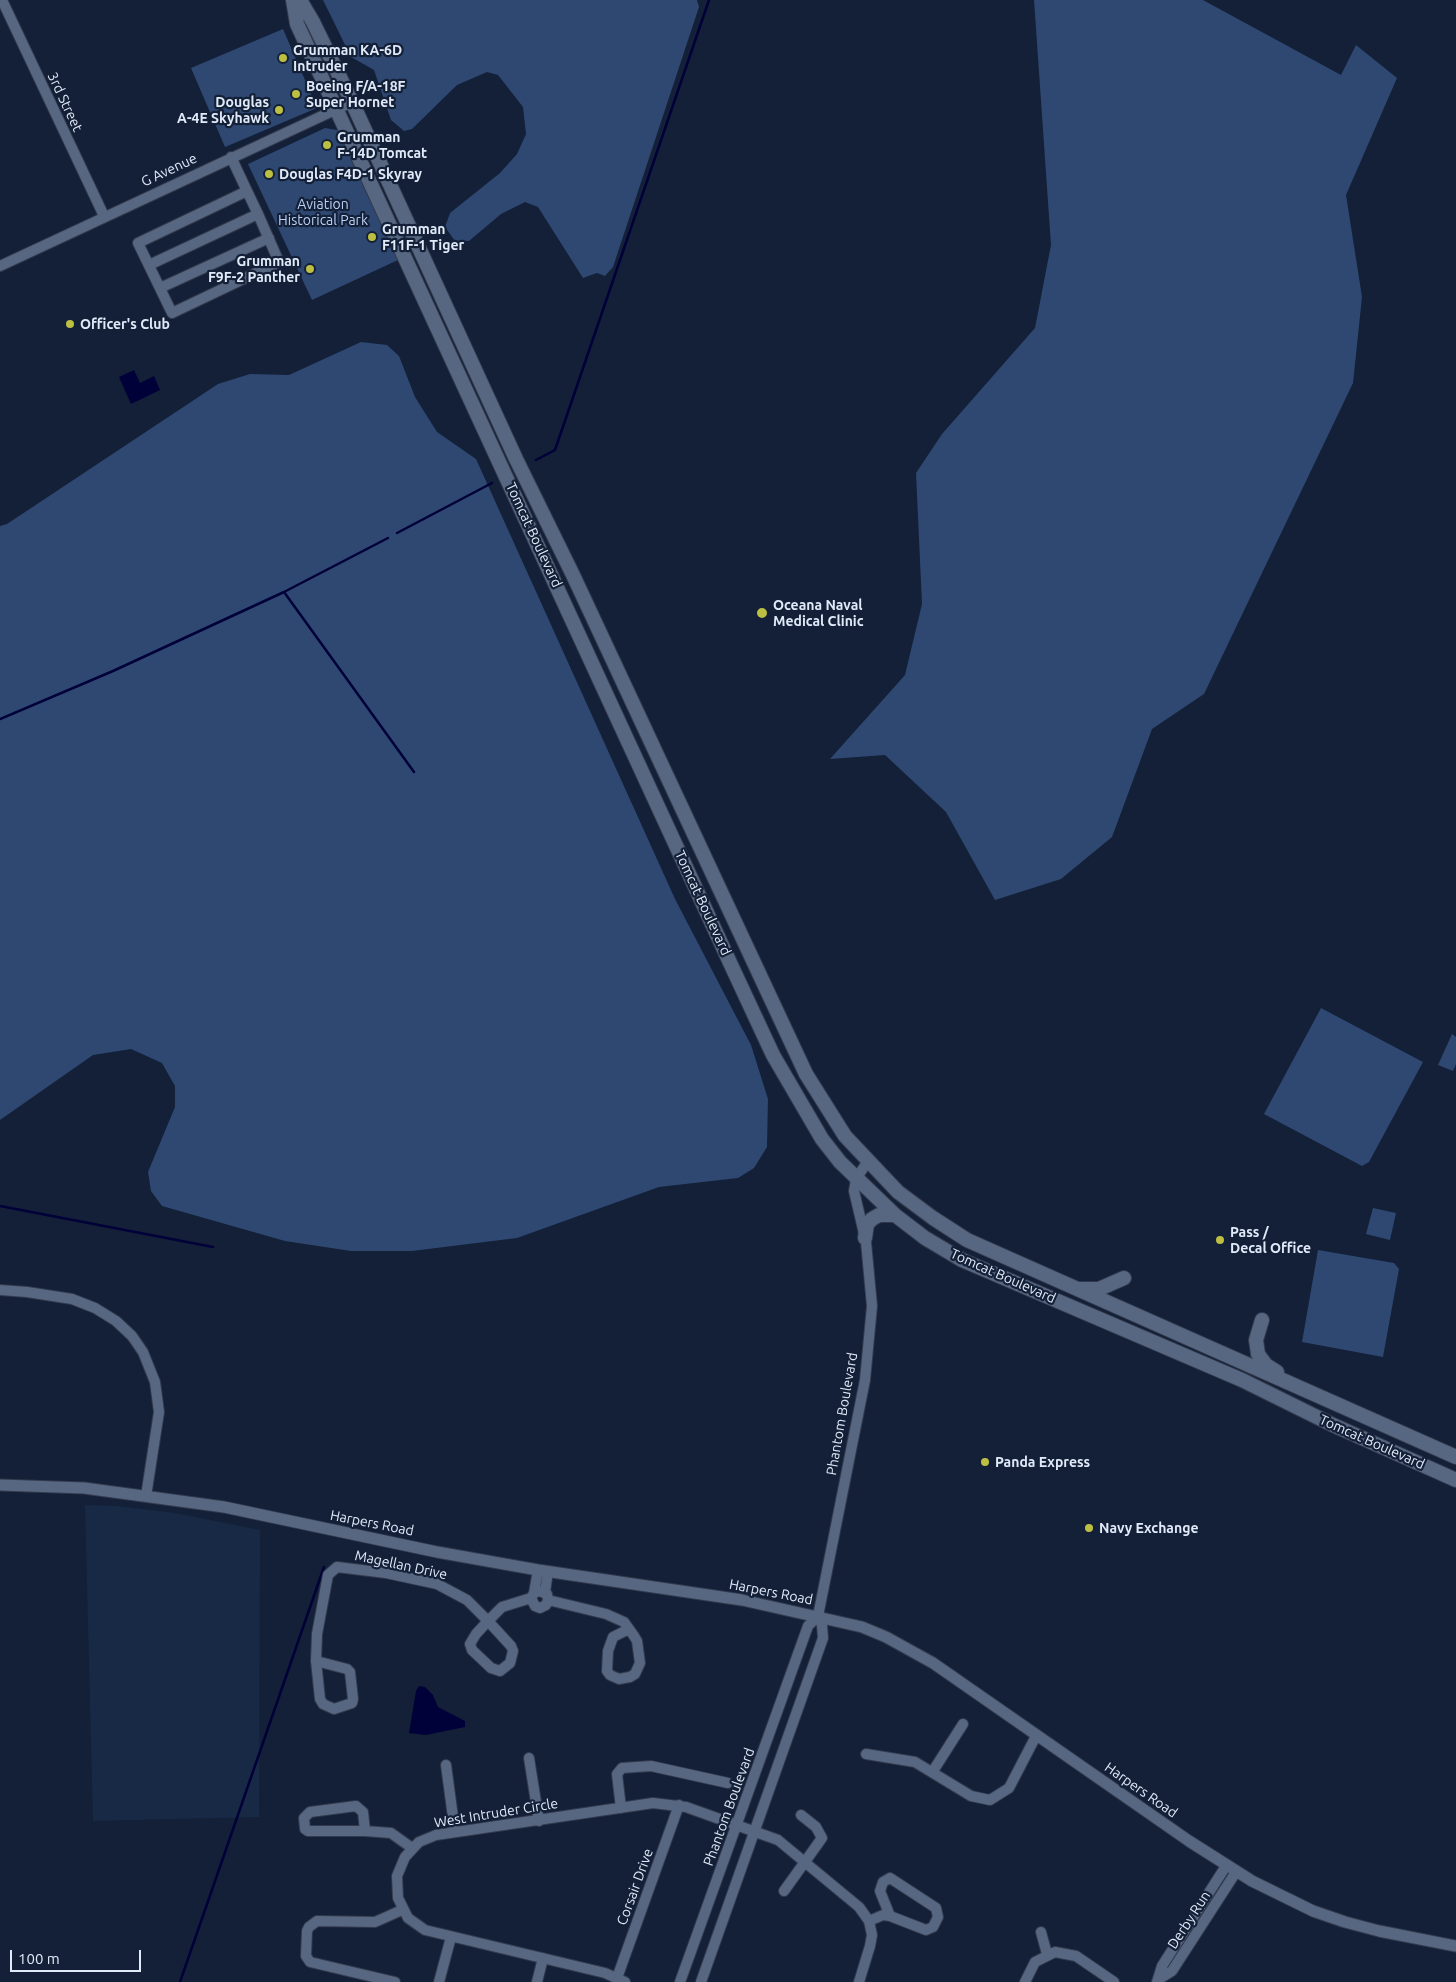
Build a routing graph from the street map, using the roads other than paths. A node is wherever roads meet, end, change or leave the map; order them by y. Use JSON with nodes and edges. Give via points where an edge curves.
{"nodes":[{"id":1,"x":2,"y":0,"type":"edge"},
{"id":2,"x":294,"y":0,"type":"edge"},
{"id":3,"x":300,"y":0,"type":"edge"},
{"id":4,"x":352,"y":102,"type":"junction"},
{"id":5,"x":338,"y":108,"type":"junction"},
{"id":6,"x":231,"y":157,"type":"junction"},
{"id":7,"x":247,"y":191,"type":"junction"},
{"id":8,"x":258,"y":214,"type":"junction"},
{"id":9,"x":104,"y":216,"type":"junction"},
{"id":10,"x":269,"y":238,"type":"junction"},
{"id":11,"x":149,"y":265,"type":"junction"},
{"id":12,"x":0,"y":266,"type":"edge"},
{"id":13,"x":160,"y":288,"type":"junction"},
{"id":14,"x":868,"y":1161,"type":"junction"},
{"id":15,"x":856,"y":1179,"type":"junction"},
{"id":16,"x":895,"y":1215,"type":"junction"},
{"id":17,"x":865,"y":1238,"type":"junction"},
{"id":18,"x":1124,"y":1278,"type":"dead end"},
{"id":19,"x":1076,"y":1289,"type":"junction"},
{"id":20,"x":0,"y":1290,"type":"edge"},
{"id":21,"x":1262,"y":1320,"type":"dead end"},
{"id":22,"x":1312,"y":1393,"type":"junction"},
{"id":23,"x":1456,"y":1457,"type":"edge"},
{"id":24,"x":1456,"y":1480,"type":"edge"},
{"id":25,"x":0,"y":1485,"type":"edge"},
{"id":26,"x":146,"y":1496,"type":"junction"},
{"id":27,"x":543,"y":1570,"type":"junction"},
{"id":28,"x":533,"y":1595,"type":"junction"},
{"id":29,"x":547,"y":1596,"type":"junction"},
{"id":30,"x":818,"y":1616,"type":"junction"},
{"id":31,"x":488,"y":1621,"type":"junction"},
{"id":32,"x":630,"y":1629,"type":"junction"},
{"id":33,"x":316,"y":1661,"type":"junction"},
{"id":34,"x":963,"y":1724,"type":"dead end"},
{"id":35,"x":1036,"y":1736,"type":"junction"},
{"id":36,"x":866,"y":1754,"type":"dead end"},
{"id":37,"x":529,"y":1758,"type":"dead end"},
{"id":38,"x":446,"y":1765,"type":"dead end"},
{"id":39,"x":933,"y":1771,"type":"junction"},
{"id":40,"x":728,"y":1783,"type":"dead end"},
{"id":41,"x":679,"y":1805,"type":"junction"},
{"id":42,"x":621,"y":1808,"type":"junction"},
{"id":43,"x":801,"y":1815,"type":"dead end"},
{"id":44,"x":539,"y":1821,"type":"junction"},
{"id":45,"x":737,"y":1824,"type":"junction"},
{"id":46,"x":365,"y":1831,"type":"junction"},
{"id":47,"x":755,"y":1831,"type":"junction"},
{"id":48,"x":455,"y":1832,"type":"junction"},
{"id":49,"x":412,"y":1848,"type":"junction"},
{"id":50,"x":806,"y":1861,"type":"junction"},
{"id":51,"x":1231,"y":1869,"type":"junction"},
{"id":52,"x":784,"y":1891,"type":"dead end"},
{"id":53,"x":402,"y":1910,"type":"junction"},
{"id":54,"x":890,"y":1916,"type":"junction"},
{"id":55,"x":869,"y":1921,"type":"junction"},
{"id":56,"x":1041,"y":1932,"type":"dead end"},
{"id":57,"x":451,"y":1937,"type":"junction"},
{"id":58,"x":1456,"y":1946,"type":"edge"},
{"id":59,"x":1047,"y":1954,"type":"junction"},
{"id":60,"x":543,"y":1958,"type":"junction"},
{"id":61,"x":621,"y":1980,"type":"edge"},
{"id":62,"x":1158,"y":1981,"type":"edge"},
{"id":63,"x":395,"y":1982,"type":"edge"},
{"id":64,"x":439,"y":1982,"type":"edge"},
{"id":65,"x":537,"y":1982,"type":"edge"},
{"id":66,"x":680,"y":1982,"type":"edge"},
{"id":67,"x":702,"y":1982,"type":"edge"},
{"id":68,"x":859,"y":1982,"type":"edge"},
{"id":69,"x":1025,"y":1982,"type":"edge"},
{"id":70,"x":1114,"y":1982,"type":"edge"}],
"edges":[{"from":1,"to":9,"type":"street","name":"3rd Street"},
{"from":2,"to":5,"type":"main road","name":"Tomcat Boulevard","via":[[298,24]]},
{"from":3,"to":4,"type":"main road","name":"Tomcat Boulevard"},
{"from":4,"to":5,"type":"street","name":"G Avenue"},
{"from":4,"to":14,"type":"main road","name":"Tomcat Boulevard","via":[[806,1074],[845,1136]]},
{"from":5,"to":6,"type":"street","name":"G Avenue"},
{"from":5,"to":15,"type":"main road","name":"Tomcat Boulevard","via":[[773,1055],[822,1139]]},
{"from":6,"to":7,"type":"street"},
{"from":6,"to":9,"type":"street","name":"G Avenue"},
{"from":7,"to":8,"type":"street"},
{"from":7,"to":11,"type":"street","via":[[138,242]]},
{"from":8,"to":10,"type":"street"},
{"from":8,"to":11,"type":"street"},
{"from":9,"to":12,"type":"street","name":"G Avenue"},
{"from":10,"to":13,"type":"street"},
{"from":10,"to":13,"type":"street","via":[[279,262],[172,313]]},
{"from":11,"to":13,"type":"street"},
{"from":14,"to":15,"type":"street"},
{"from":14,"to":19,"type":"main road","name":"Tomcat Boulevard","via":[[898,1192],[967,1240]]},
{"from":15,"to":16,"type":"main road","name":"Tomcat Boulevard"},
{"from":15,"to":17,"type":"street","name":"Phantom Boulevard","via":[[854,1190]]},
{"from":16,"to":17,"type":"main road","via":[[879,1215],[872,1219]]},
{"from":16,"to":24,"type":"main road","name":"Tomcat Boulevard","via":[[962,1260],[1242,1380]]},
{"from":17,"to":30,"type":"street","name":"Phantom Boulevard","via":[[872,1306],[865,1380]]},
{"from":18,"to":19,"type":"main road","via":[[1099,1289]]},
{"from":19,"to":22,"type":"main road","name":"Tomcat Boulevard"},
{"from":20,"to":26,"type":"street","via":[[72,1299],[95,1308],[132,1336],[143,1352],[155,1382],[159,1412]]},
{"from":21,"to":22,"type":"main road","via":[[1256,1340],[1258,1354],[1266,1365]]},
{"from":22,"to":23,"type":"main road","name":"Tomcat Boulevard"},
{"from":25,"to":26,"type":"street","name":"Harpers Road","via":[[75,1487]]},
{"from":26,"to":27,"type":"street","name":"Harpers Road"},
{"from":27,"to":28,"type":"street"},
{"from":27,"to":29,"type":"street"},
{"from":27,"to":30,"type":"street","name":"Harpers Road","via":[[742,1600]]},
{"from":28,"to":29,"type":"street","via":[[539,1590]]},
{"from":28,"to":29,"type":"street","via":[[535,1606],[540,1608],[546,1605]]},
{"from":28,"to":31,"type":"street","via":[[502,1607]]},
{"from":29,"to":32,"type":"street","via":[[606,1614],[624,1622]]},
{"from":30,"to":35,"type":"street","name":"Harpers Road","via":[[862,1627],[893,1640],[933,1663]]},
{"from":30,"to":45,"type":"street","name":"Phantom Boulevard","via":[[808,1626]]},
{"from":30,"to":47,"type":"street","name":"Phantom Boulevard","via":[[822,1638]]},
{"from":31,"to":31,"type":"street","via":[[513,1651],[510,1663],[500,1671],[491,1668],[470,1644]]},
{"from":31,"to":33,"type":"street","name":"Magellan Drive","via":[[467,1600],[442,1586],[386,1573],[337,1567],[328,1575],[317,1634]]},
{"from":32,"to":32,"type":"street","via":[[637,1641],[639,1669],[630,1678],[619,1679],[607,1670],[608,1651],[613,1637]]},
{"from":33,"to":33,"type":"street","name":"Magellan Drive","via":[[350,1672],[352,1703],[340,1709],[323,1704]]},
{"from":34,"to":39,"type":"street"},
{"from":35,"to":39,"type":"street","via":[[1009,1788],[990,1800],[971,1796]]},
{"from":35,"to":51,"type":"street","name":"Harpers Road"},
{"from":36,"to":39,"type":"street","via":[[915,1762]]},
{"from":37,"to":44,"type":"street"},
{"from":38,"to":48,"type":"street"},
{"from":40,"to":42,"type":"street","via":[[651,1766],[622,1768],[617,1774]]},
{"from":41,"to":42,"type":"street","name":"West Intruder Circle"},
{"from":41,"to":45,"type":"street","name":"West Intruder Circle"},
{"from":41,"to":61,"type":"street","name":"Corsair Drive"},
{"from":42,"to":44,"type":"street","name":"West Intruder Circle"},
{"from":43,"to":50,"type":"street","via":[[822,1836]]},
{"from":44,"to":48,"type":"street","name":"West Intruder Circle"},
{"from":45,"to":47,"type":"street","name":"West Intruder Circle"},
{"from":45,"to":66,"type":"street","name":"Phantom Boulevard"},
{"from":46,"to":46,"type":"street","via":[[308,1831],[304,1818],[310,1812],[356,1806],[363,1812]]},
{"from":46,"to":49,"type":"street","via":[[391,1834]]},
{"from":47,"to":50,"type":"street","name":"West Intruder Circle","via":[[778,1840]]},
{"from":47,"to":67,"type":"street","name":"Phantom Boulevard"},
{"from":48,"to":49,"type":"street","name":"West Intruder Circle","via":[[428,1837]]},
{"from":49,"to":53,"type":"street","via":[[397,1876]]},
{"from":50,"to":52,"type":"street"},
{"from":50,"to":55,"type":"street","name":"West Intruder Circle","via":[[860,1907]]},
{"from":51,"to":58,"type":"street","name":"Harpers Road","via":[[1337,1920],[1379,1932]]},
{"from":51,"to":62,"type":"street","name":"Derby Run","via":[[1172,1972]]},
{"from":53,"to":57,"type":"street","via":[[416,1925]]},
{"from":53,"to":63,"type":"street","via":[[375,1922],[317,1921],[307,1931],[306,1956],[310,1962]]},
{"from":54,"to":54,"type":"street","via":[[930,1930],[938,1912],[890,1878],[883,1882],[880,1891]]},
{"from":54,"to":55,"type":"street","via":[[882,1915]]},
{"from":55,"to":68,"type":"street","via":[[872,1935]]},
{"from":56,"to":59,"type":"street"},
{"from":57,"to":60,"type":"street"},
{"from":57,"to":64,"type":"street"},
{"from":59,"to":69,"type":"street","via":[[1035,1962]]},
{"from":59,"to":70,"type":"street","via":[[1071,1954]]},
{"from":60,"to":61,"type":"street"},
{"from":60,"to":65,"type":"street"}]}
